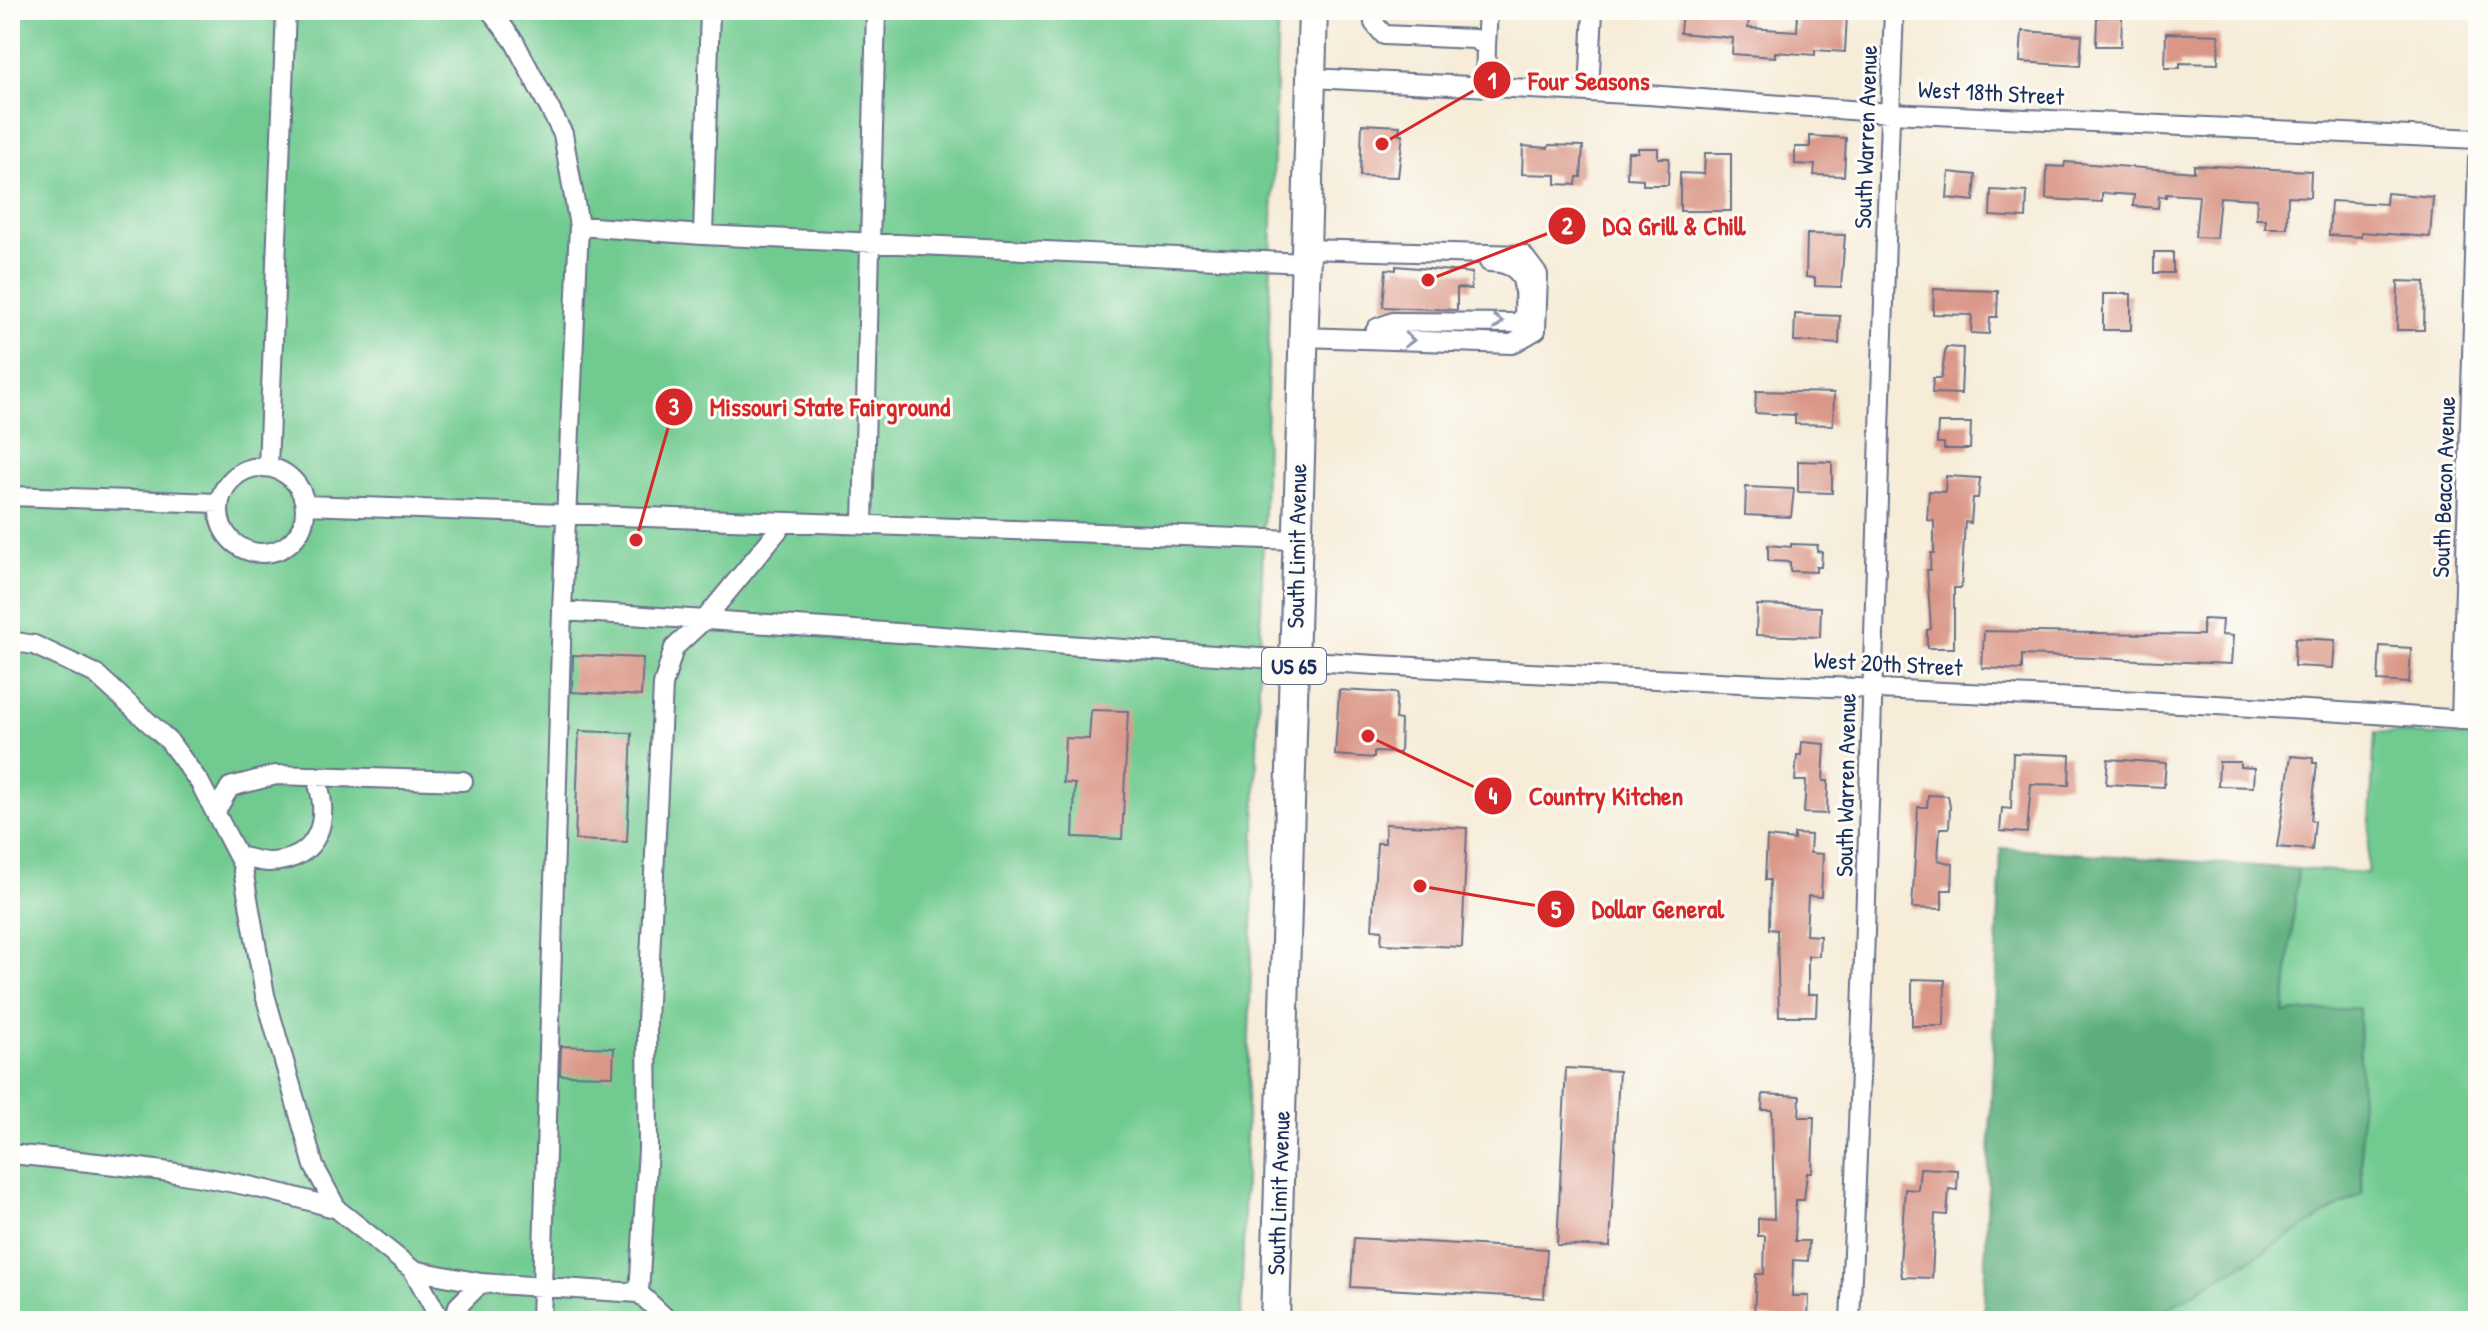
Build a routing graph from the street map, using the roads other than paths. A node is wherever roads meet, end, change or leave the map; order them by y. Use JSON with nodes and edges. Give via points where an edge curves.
{"nodes":[{"id":1,"x":286,"y":10,"type":"edge"},
{"id":2,"x":490,"y":10,"type":"edge"},
{"id":3,"x":710,"y":10,"type":"edge"},
{"id":4,"x":876,"y":10,"type":"edge"},
{"id":5,"x":1313,"y":10,"type":"edge"},
{"id":6,"x":1374,"y":10,"type":"edge"},
{"id":7,"x":1488,"y":10,"type":"edge"},
{"id":8,"x":1593,"y":10,"type":"edge"},
{"id":9,"x":1894,"y":10,"type":"edge"},
{"id":10,"x":1486,"y":46,"type":"junction"},
{"id":11,"x":1311,"y":78,"type":"junction"},
{"id":12,"x":1485,"y":87,"type":"junction"},
{"id":13,"x":1589,"y":92,"type":"junction"},
{"id":14,"x":1890,"y":113,"type":"junction"},
{"id":15,"x":2478,"y":139,"type":"edge"},
{"id":16,"x":2478,"y":159,"type":"edge"},
{"id":17,"x":579,"y":226,"type":"junction"},
{"id":18,"x":703,"y":235,"type":"junction"},
{"id":19,"x":869,"y":244,"type":"junction"},
{"id":20,"x":1305,"y":257,"type":"junction"},
{"id":21,"x":1303,"y":337,"type":"junction"},
{"id":22,"x":268,"y":467,"type":"junction"},
{"id":23,"x":10,"y":496,"type":"edge"},
{"id":24,"x":219,"y":503,"type":"junction"},
{"id":25,"x":305,"y":505,"type":"junction"},
{"id":26,"x":568,"y":512,"type":"junction"},
{"id":27,"x":785,"y":522,"type":"junction"},
{"id":28,"x":863,"y":524,"type":"junction"},
{"id":29,"x":1297,"y":540,"type":"junction"},
{"id":30,"x":562,"y":611,"type":"junction"},
{"id":31,"x":705,"y":619,"type":"junction"},
{"id":32,"x":10,"y":641,"type":"edge"},
{"id":33,"x":1295,"y":660,"type":"junction"},
{"id":34,"x":1872,"y":687,"type":"junction"},
{"id":35,"x":2469,"y":720,"type":"edge"},
{"id":36,"x":315,"y":776,"type":"junction"},
{"id":37,"x":463,"y":781,"type":"dead end"},
{"id":38,"x":216,"y":811,"type":"junction"},
{"id":39,"x":238,"y":856,"type":"junction"},
{"id":40,"x":10,"y":1154,"type":"edge"},
{"id":41,"x":337,"y":1209,"type":"junction"},
{"id":42,"x":413,"y":1270,"type":"junction"},
{"id":43,"x":481,"y":1283,"type":"junction"},
{"id":44,"x":541,"y":1287,"type":"junction"},
{"id":45,"x":639,"y":1293,"type":"junction"},
{"id":46,"x":441,"y":1321,"type":"edge"},
{"id":47,"x":455,"y":1321,"type":"edge"},
{"id":48,"x":541,"y":1321,"type":"edge"},
{"id":49,"x":669,"y":1321,"type":"edge"},
{"id":50,"x":1275,"y":1321,"type":"edge"},
{"id":51,"x":1850,"y":1321,"type":"edge"}],
"edges":[{"from":1,"to":22,"type":"street"},
{"from":2,"to":17,"type":"street","via":[[514,41],[563,134]]},
{"from":3,"to":18,"type":"street"},
{"from":4,"to":19,"type":"street"},
{"from":5,"to":11,"type":"highway","name":"South Limit Avenue","number":"US 65"},
{"from":6,"to":10,"type":"street","via":[[1374,23],[1384,35],[1474,39]]},
{"from":7,"to":10,"type":"street"},
{"from":8,"to":13,"type":"street"},
{"from":9,"to":14,"type":"street","name":"South Warren Avenue"},
{"from":10,"to":12,"type":"street"},
{"from":11,"to":12,"type":"street","name":"West 18th Street"},
{"from":11,"to":20,"type":"highway","name":"South Limit Avenue","number":"US 65"},
{"from":12,"to":13,"type":"street","name":"West 18th Street"},
{"from":13,"to":14,"type":"street","name":"West 18th Street"},
{"from":14,"to":15,"type":"street","name":"West 18th Street"},
{"from":14,"to":34,"type":"street","name":"South Warren Avenue"},
{"from":16,"to":35,"type":"street","name":"South Beacon Avenue"},
{"from":17,"to":18,"type":"street"},
{"from":17,"to":26,"type":"street"},
{"from":18,"to":19,"type":"street"},
{"from":19,"to":20,"type":"street"},
{"from":19,"to":28,"type":"street"},
{"from":20,"to":21,"type":"highway","name":"South Limit Avenue","number":"US 65"},
{"from":21,"to":20,"type":"street","one_way":true,"via":[[1371,339],[1377,328],[1393,322],[1518,323],[1524,316],[1525,284],[1504,263]]},
{"from":21,"to":29,"type":"highway","name":"South Limit Avenue","number":"US 65"},
{"from":22,"to":24,"type":"street","via":[[241,472]]},
{"from":22,"to":25,"type":"street","via":[[293,479]]},
{"from":23,"to":24,"type":"street"},
{"from":24,"to":25,"type":"street","via":[[227,534],[236,544],[263,553],[277,550],[299,532]]},
{"from":25,"to":26,"type":"street"},
{"from":26,"to":27,"type":"street"},
{"from":26,"to":30,"type":"street"},
{"from":27,"to":28,"type":"street"},
{"from":27,"to":31,"type":"street"},
{"from":28,"to":29,"type":"street"},
{"from":29,"to":33,"type":"highway","name":"South Limit Avenue","number":"US 65"},
{"from":30,"to":31,"type":"street","name":"West 20th Street"},
{"from":30,"to":44,"type":"street"},
{"from":31,"to":33,"type":"street","name":"West 20th Street"},
{"from":31,"to":45,"type":"street","via":[[674,648],[663,685]]},
{"from":32,"to":38,"type":"street","via":[[34,645],[96,674],[169,741]]},
{"from":33,"to":34,"type":"street","name":"West 20th Street"},
{"from":33,"to":50,"type":"highway","name":"South Limit Avenue","number":"US 65"},
{"from":34,"to":35,"type":"street","name":"West 20th Street"},
{"from":34,"to":51,"type":"street","name":"South Warren Avenue"},
{"from":36,"to":37,"type":"street"},
{"from":36,"to":38,"type":"street","via":[[276,775],[230,787]]},
{"from":36,"to":39,"type":"street","via":[[325,816],[301,854],[270,862]]},
{"from":38,"to":39,"type":"street"},
{"from":39,"to":41,"type":"street","via":[[278,1048],[314,1166]]},
{"from":40,"to":41,"type":"street","via":[[210,1176]]},
{"from":41,"to":42,"type":"street"},
{"from":42,"to":43,"type":"street"},
{"from":42,"to":46,"type":"street"},
{"from":43,"to":44,"type":"street"},
{"from":43,"to":47,"type":"street","via":[[458,1306]]},
{"from":44,"to":45,"type":"street"},
{"from":44,"to":48,"type":"street"},
{"from":45,"to":49,"type":"street"}]}
